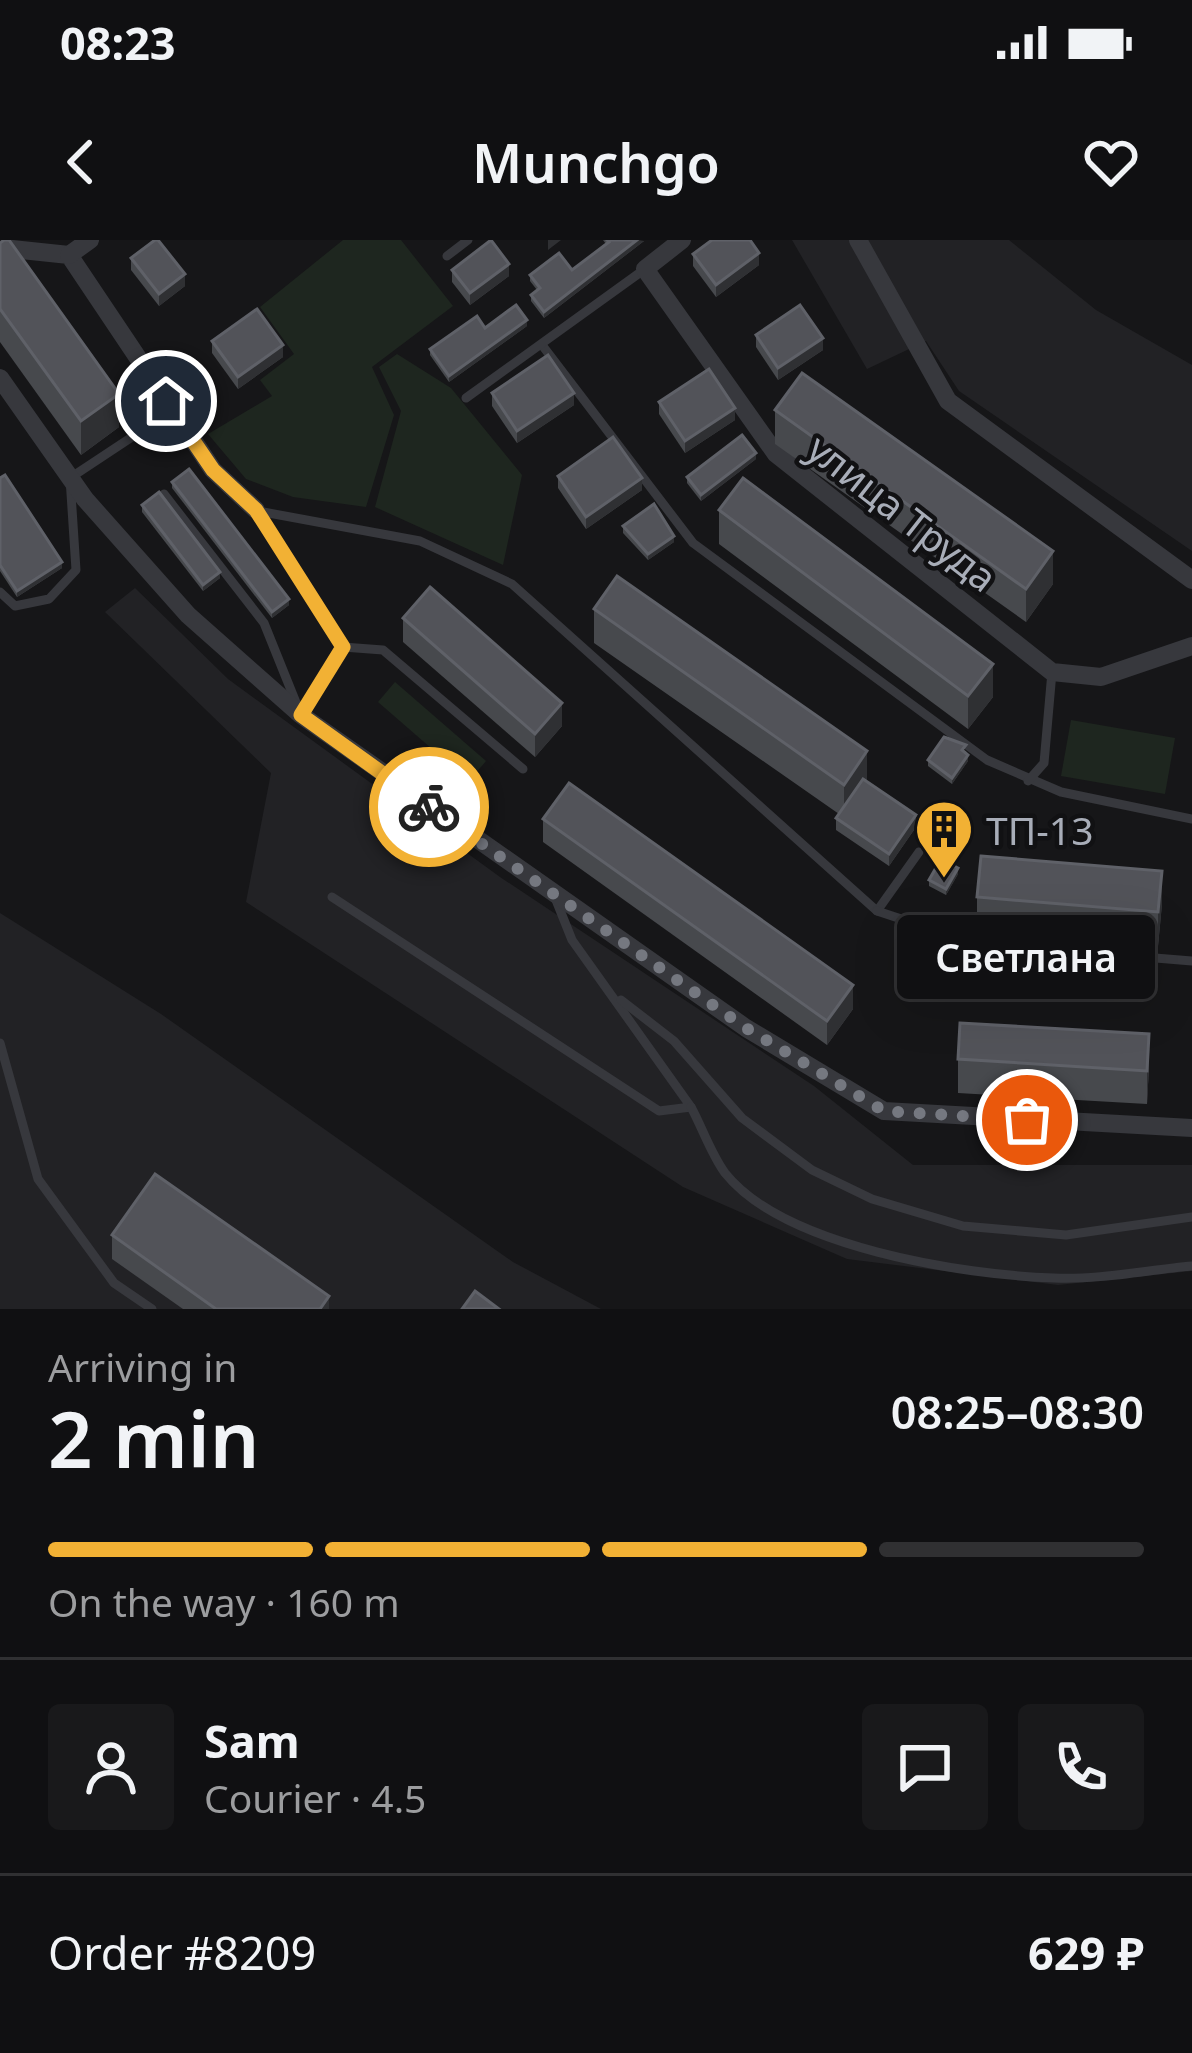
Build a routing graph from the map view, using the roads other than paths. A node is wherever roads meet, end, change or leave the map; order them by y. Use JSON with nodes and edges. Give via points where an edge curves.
{"nodes":[{"id":1,"x":90,"y":240,"type":"edge"},
{"id":2,"x":468,"y":240,"type":"edge"},
{"id":3,"x":682,"y":240,"type":"edge"},
{"id":4,"x":857,"y":240,"type":"edge"},
{"id":5,"x":6,"y":248,"type":"edge"},
{"id":6,"x":69,"y":254,"type":"junction"},
{"id":7,"x":447,"y":256,"type":"dead end"},
{"id":8,"x":25,"y":267,"type":"edge"},
{"id":9,"x":645,"y":269,"type":"junction"},
{"id":10,"x":542,"y":345,"type":"junction"},
{"id":11,"x":102,"y":376,"type":"edge"},
{"id":12,"x":0,"y":378,"type":"edge"},
{"id":13,"x":466,"y":398,"type":"dead end"},
{"id":14,"x":70,"y":478,"type":"junction"},
{"id":15,"x":164,"y":494,"type":"edge"},
{"id":16,"x":256,"y":510,"type":"junction"},
{"id":17,"x":1192,"y":580,"type":"edge"},
{"id":18,"x":0,"y":592,"type":"edge"},
{"id":19,"x":1192,"y":646,"type":"edge"},
{"id":20,"x":343,"y":647,"type":"junction"},
{"id":21,"x":1052,"y":672,"type":"junction"},
{"id":22,"x":301,"y":715,"type":"junction"},
{"id":23,"x":524,"y":769,"type":"dead end"},
{"id":24,"x":1028,"y":781,"type":"junction"},
{"id":25,"x":1192,"y":819,"type":"edge"},
{"id":26,"x":920,"y":852,"type":"dead end"},
{"id":27,"x":554,"y":895,"type":"junction"},
{"id":28,"x":332,"y":897,"type":"dead end"},
{"id":29,"x":877,"y":911,"type":"junction"},
{"id":30,"x":1192,"y":962,"type":"edge"},
{"id":31,"x":612,"y":993,"type":"junction"},
{"id":32,"x":0,"y":1043,"type":"edge"},
{"id":33,"x":691,"y":1107,"type":"junction"},
{"id":34,"x":1192,"y":1127,"type":"edge"},
{"id":35,"x":1192,"y":1217,"type":"edge"},
{"id":36,"x":1192,"y":1266,"type":"edge"},
{"id":37,"x":152,"y":1309,"type":"edge"}],
"edges":[{"from":1,"to":6,"type":"street"},
{"from":2,"to":7,"type":"lane"},
{"from":3,"to":9,"type":"street"},
{"from":4,"to":17,"type":"street","via":[[948,401]]},
{"from":5,"to":6,"type":"street"},
{"from":5,"to":8,"type":"lane"},
{"from":6,"to":16,"type":"street","via":[[213,470]]},
{"from":9,"to":10,"type":"lane"},
{"from":9,"to":21,"type":"street","name":"улица Труда","via":[[776,454]]},
{"from":10,"to":13,"type":"lane"},
{"from":10,"to":24,"type":"lane","via":[[693,543],[987,760]]},
{"from":11,"to":14,"type":"lane","via":[[141,431]]},
{"from":12,"to":14,"type":"street"},
{"from":14,"to":18,"type":"lane","via":[[76,570],[49,598],[15,606]]},
{"from":14,"to":22,"type":"street","via":[[188,615]]},
{"from":15,"to":22,"type":"lane","via":[[264,623]]},
{"from":16,"to":20,"type":"lane"},
{"from":16,"to":29,"type":"lane","via":[[420,541],[512,584]]},
{"from":19,"to":21,"type":"street","via":[[1101,677]]},
{"from":20,"to":22,"type":"lane"},
{"from":20,"to":23,"type":"lane","via":[[383,650]]},
{"from":21,"to":24,"type":"lane","via":[[1044,763]]},
{"from":22,"to":27,"type":"street"},
{"from":24,"to":25,"type":"lane"},
{"from":26,"to":29,"type":"lane"},
{"from":27,"to":31,"type":"lane","via":[[572,940]]},
{"from":27,"to":34,"type":"street","via":[[746,1028],[884,1111]]},
{"from":28,"to":33,"type":"lane","via":[[659,1111]]},
{"from":29,"to":30,"type":"lane","via":[[974,943]]},
{"from":31,"to":33,"type":"lane"},
{"from":31,"to":35,"type":"lane","via":[[674,1041],[742,1118],[812,1170],[872,1199],[963,1226],[1066,1235]]},
{"from":32,"to":37,"type":"lane","via":[[38,1179],[114,1282]]},
{"from":33,"to":36,"type":"lane","via":[[725,1173],[778,1216],[854,1244],[1055,1278]]}]}
